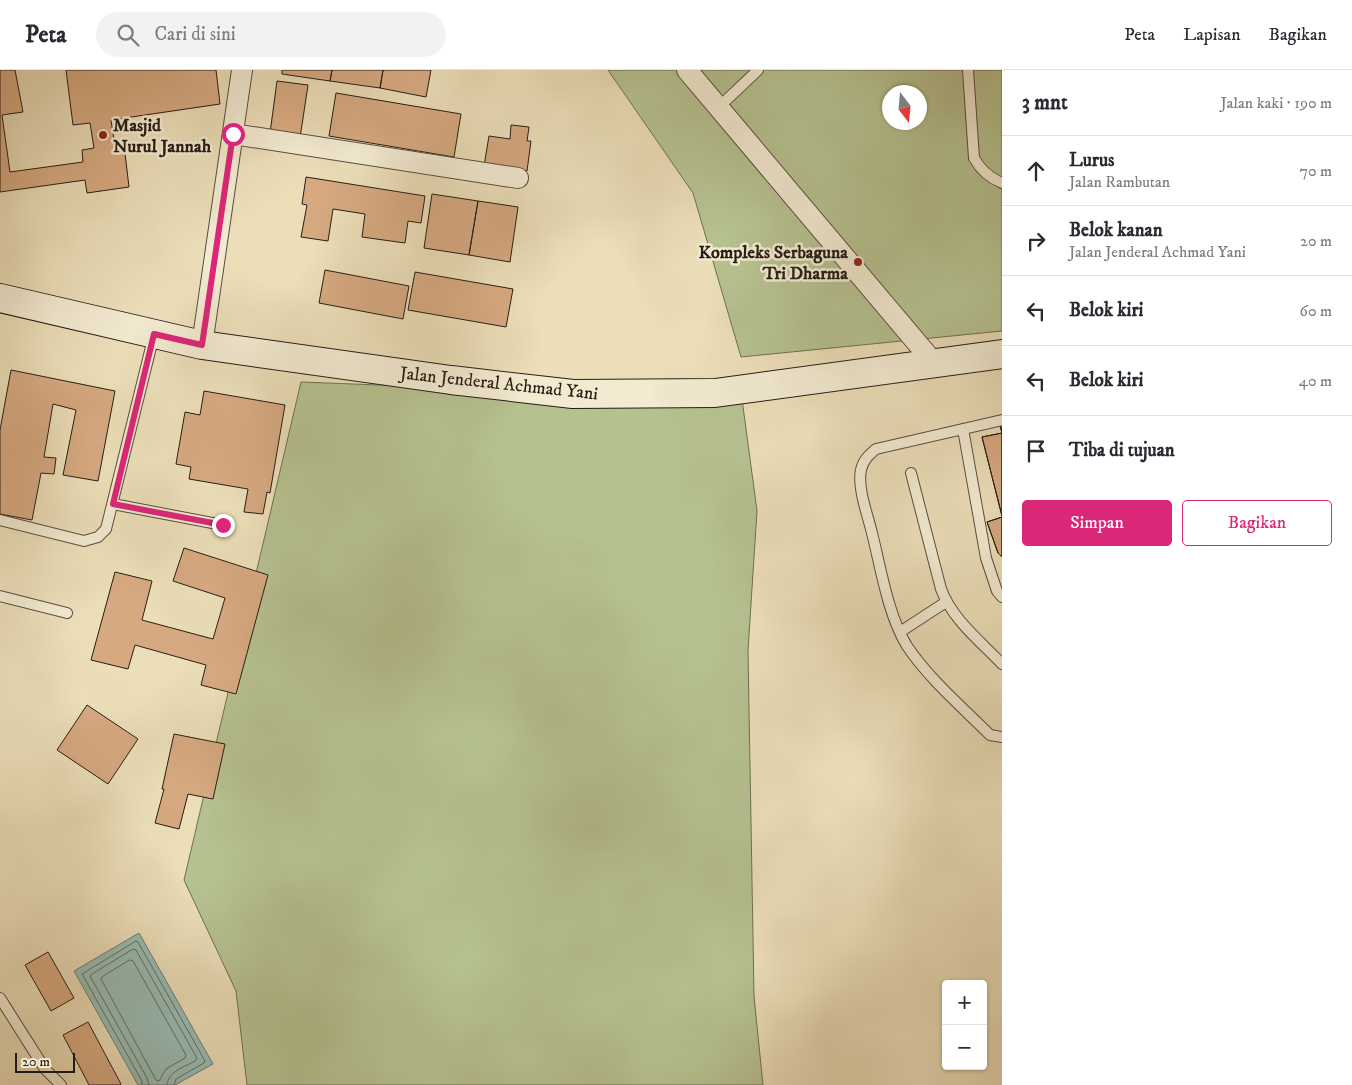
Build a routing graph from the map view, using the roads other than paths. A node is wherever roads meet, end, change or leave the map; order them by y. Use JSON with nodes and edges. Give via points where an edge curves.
{"nodes":[{"id":1,"x":242,"y":70,"type":"edge"},
{"id":2,"x":687,"y":70,"type":"edge"},
{"id":3,"x":758,"y":70,"type":"edge"},
{"id":4,"x":968,"y":70,"type":"edge"},
{"id":5,"x":718,"y":108,"type":"junction"},
{"id":6,"x":233,"y":134,"type":"junction"},
{"id":7,"x":518,"y":178,"type":"dead end"},
{"id":8,"x":1002,"y":183,"type":"edge"},
{"id":9,"x":0,"y":298,"type":"edge"},
{"id":10,"x":154,"y":334,"type":"junction"},
{"id":11,"x":202,"y":345,"type":"junction"},
{"id":12,"x":1002,"y":354,"type":"edge"},
{"id":13,"x":934,"y":363,"type":"junction"},
{"id":14,"x":1002,"y":420,"type":"edge"},
{"id":15,"x":963,"y":429,"type":"junction"},
{"id":16,"x":910,"y":473,"type":"dead end"},
{"id":17,"x":113,"y":504,"type":"junction"},
{"id":18,"x":0,"y":520,"type":"edge"},
{"id":19,"x":223,"y":525,"type":"dead end"},
{"id":20,"x":0,"y":596,"type":"edge"},
{"id":21,"x":1002,"y":597,"type":"edge"},
{"id":22,"x":946,"y":602,"type":"junction"},
{"id":23,"x":67,"y":613,"type":"dead end"},
{"id":24,"x":900,"y":632,"type":"junction"},
{"id":25,"x":1002,"y":664,"type":"edge"},
{"id":26,"x":1002,"y":737,"type":"edge"},
{"id":27,"x":0,"y":998,"type":"edge"},
{"id":28,"x":61,"y":1085,"type":"edge"}],
"edges":[{"from":1,"to":6,"type":"street"},
{"from":2,"to":5,"type":"street"},
{"from":3,"to":5,"type":"lane"},
{"from":4,"to":8,"type":"lane","via":[[974,158],[990,176]]},
{"from":5,"to":13,"type":"street"},
{"from":6,"to":7,"type":"street"},
{"from":6,"to":11,"type":"street"},
{"from":9,"to":10,"type":"main road","name":"Jalan Jenderal Achmad Yani"},
{"from":10,"to":11,"type":"main road","name":"Jalan Jenderal Achmad Yani"},
{"from":10,"to":17,"type":"lane"},
{"from":11,"to":13,"type":"main road","name":"Jalan Jenderal Achmad Yani","via":[[573,394],[715,393]]},
{"from":12,"to":13,"type":"main road","name":"Jalan Jenderal Achmad Yani"},
{"from":14,"to":15,"type":"lane"},
{"from":15,"to":21,"type":"lane","via":[[986,558],[997,592]]},
{"from":15,"to":24,"type":"lane","via":[[876,449],[865,458],[860,472],[862,492]]},
{"from":16,"to":22,"type":"lane"},
{"from":17,"to":18,"type":"lane","via":[[106,529],[98,537],[84,541]]},
{"from":17,"to":19,"type":"lane"},
{"from":20,"to":23,"type":"lane"},
{"from":22,"to":24,"type":"lane"},
{"from":22,"to":25,"type":"lane"},
{"from":24,"to":26,"type":"lane","via":[[930,674],[990,734]]},
{"from":27,"to":28,"type":"lane","via":[[45,1069]]}]}
